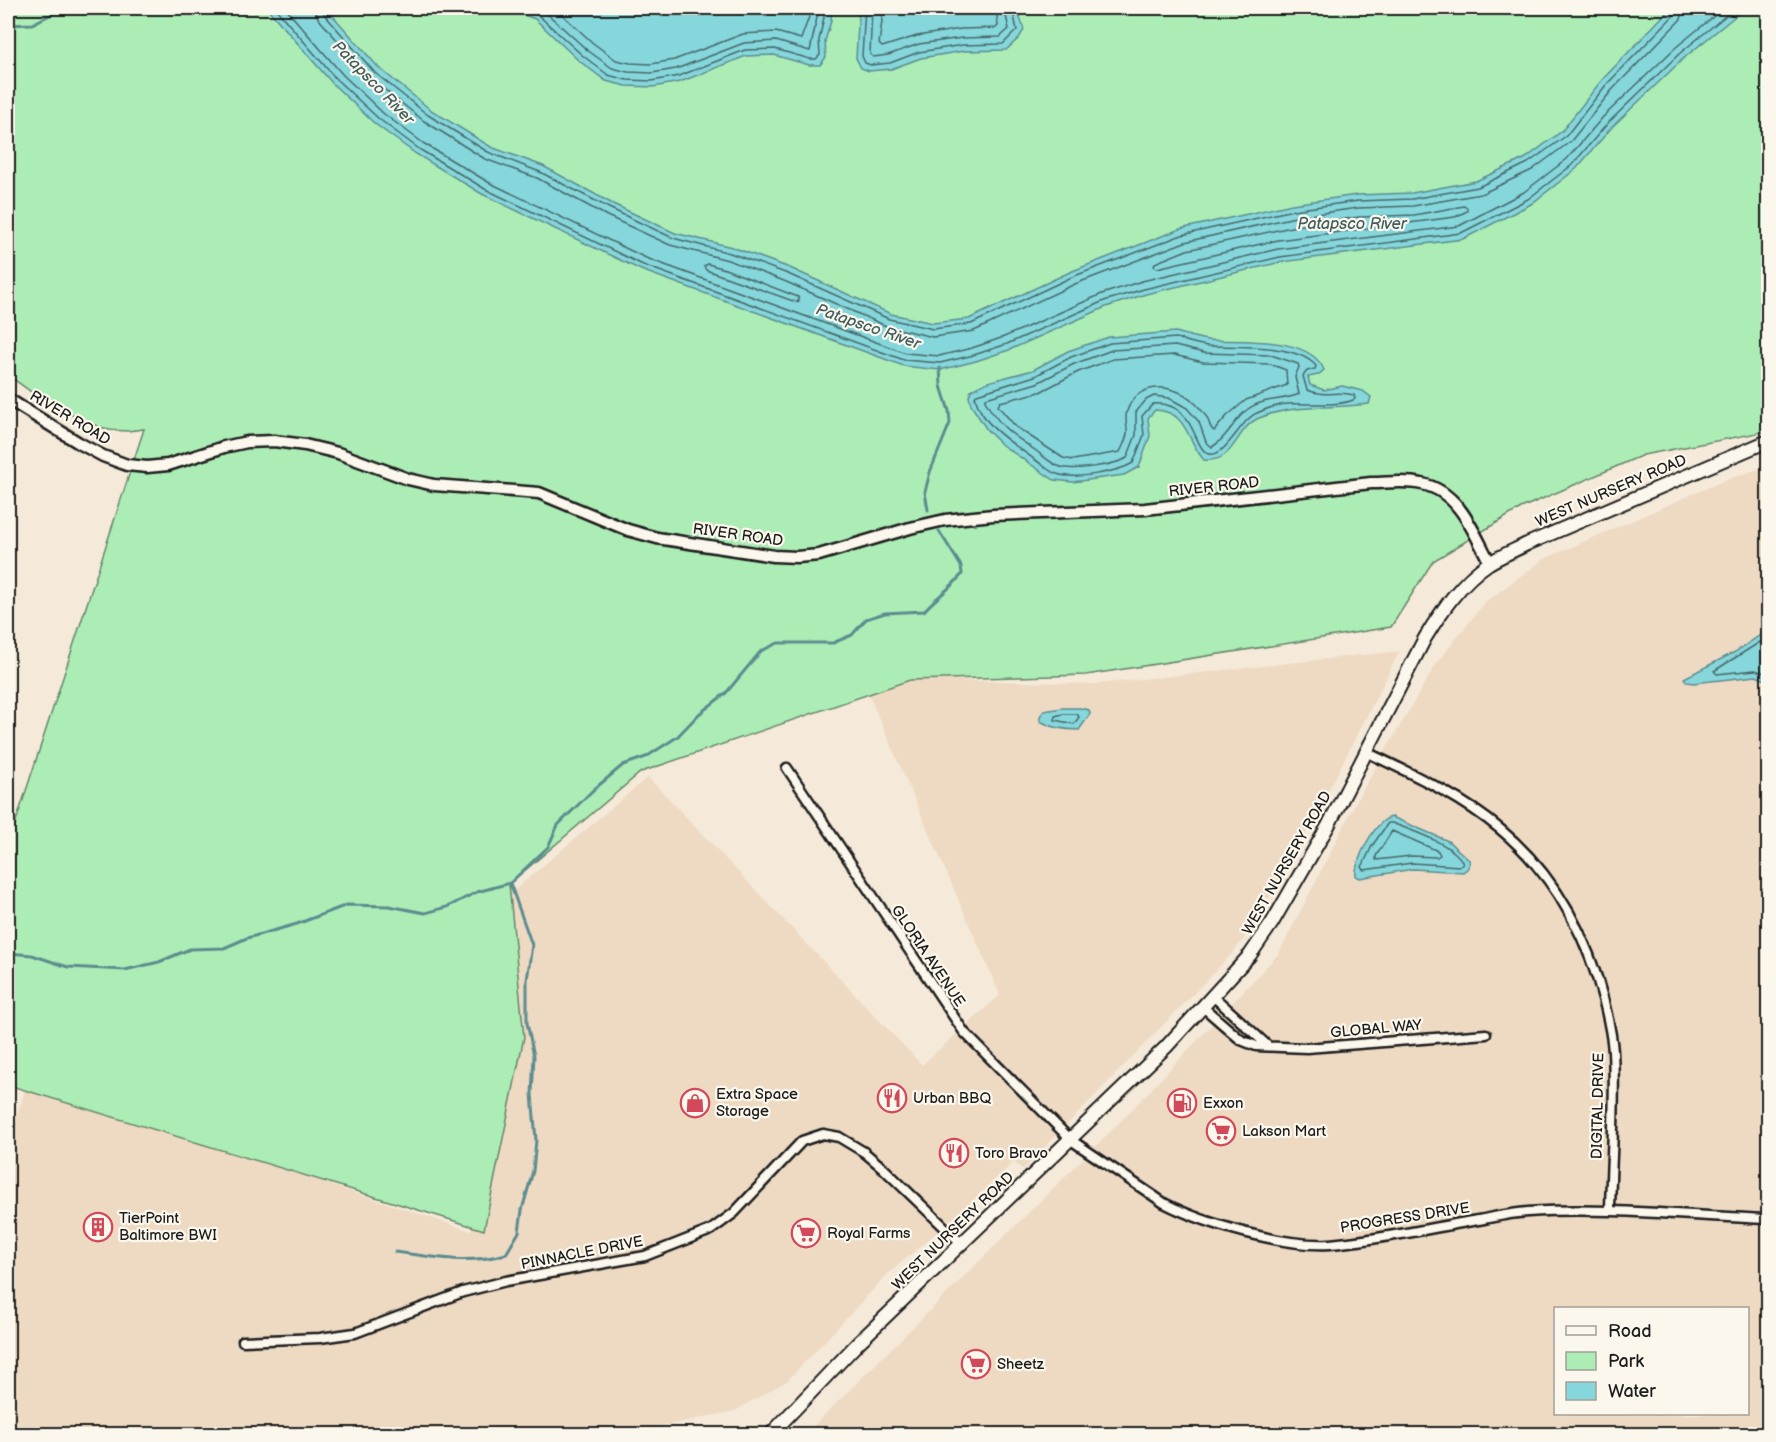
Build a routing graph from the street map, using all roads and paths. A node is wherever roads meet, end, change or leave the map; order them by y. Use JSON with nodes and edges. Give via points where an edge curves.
{"nodes":[{"id":1,"x":8,"y":399,"type":"edge"},
{"id":2,"x":1768,"y":441,"type":"edge"},
{"id":3,"x":1490,"y":563,"type":"junction"},
{"id":4,"x":1366,"y":752,"type":"junction"},
{"id":5,"x":787,"y":768,"type":"dead end"},
{"id":6,"x":1214,"y":996,"type":"junction"},
{"id":7,"x":1203,"y":1007,"type":"junction"},
{"id":8,"x":1486,"y":1034,"type":"dead end"},
{"id":9,"x":1269,"y":1046,"type":"junction"},
{"id":10,"x":1071,"y":1140,"type":"junction"},
{"id":11,"x":1610,"y":1211,"type":"junction"},
{"id":12,"x":1768,"y":1219,"type":"edge"},
{"id":13,"x":961,"y":1243,"type":"junction"},
{"id":14,"x":243,"y":1341,"type":"dead end"},
{"id":15,"x":771,"y":1434,"type":"edge"}],
"edges":[{"from":1,"to":3,"type":"street","name":"RIVER ROAD","via":[[79,443],[127,465],[168,465],[247,442],[305,445],[434,485],[539,493],[628,531],[657,538],[774,556],[819,555],[945,520],[1145,509],[1406,482],[1424,484],[1446,495],[1458,507]]},
{"from":2,"to":3,"type":"main road","name":"WEST NURSERY ROAD"},
{"from":3,"to":4,"type":"main road","name":"WEST NURSERY ROAD","via":[[1471,577],[1439,614]]},
{"from":4,"to":6,"type":"main road","name":"WEST NURSERY ROAD","via":[[1272,923]]},
{"from":4,"to":11,"type":"street","name":"DIGITAL DRIVE","via":[[1432,784],[1499,828],[1528,855],[1576,924],[1595,968],[1613,1049]]},
{"from":5,"to":10,"type":"street","name":"GLORIA AVENUE","via":[[964,1032]]},
{"from":6,"to":7,"type":"main road","name":"WEST NURSERY ROAD"},
{"from":6,"to":9,"type":"street"},
{"from":7,"to":9,"type":"street","name":"GLOBAL WAY","via":[[1241,1040]]},
{"from":7,"to":10,"type":"main road","name":"WEST NURSERY ROAD"},
{"from":8,"to":9,"type":"street","name":"GLOBAL WAY","via":[[1307,1048]]},
{"from":10,"to":11,"type":"street","name":"PROGRESS DRIVE","via":[[1178,1210],[1294,1242],[1366,1240],[1525,1212]]},
{"from":10,"to":13,"type":"main road","name":"WEST NURSERY ROAD"},
{"from":11,"to":12,"type":"street","name":"PROGRESS DRIVE"},
{"from":13,"to":14,"type":"street","name":"PINNACLE DRIVE","via":[[864,1152],[839,1137],[823,1134],[802,1141],[741,1206],[711,1230],[645,1256],[463,1292],[355,1333]]},
{"from":13,"to":15,"type":"main road","name":"WEST NURSERY ROAD"}]}
